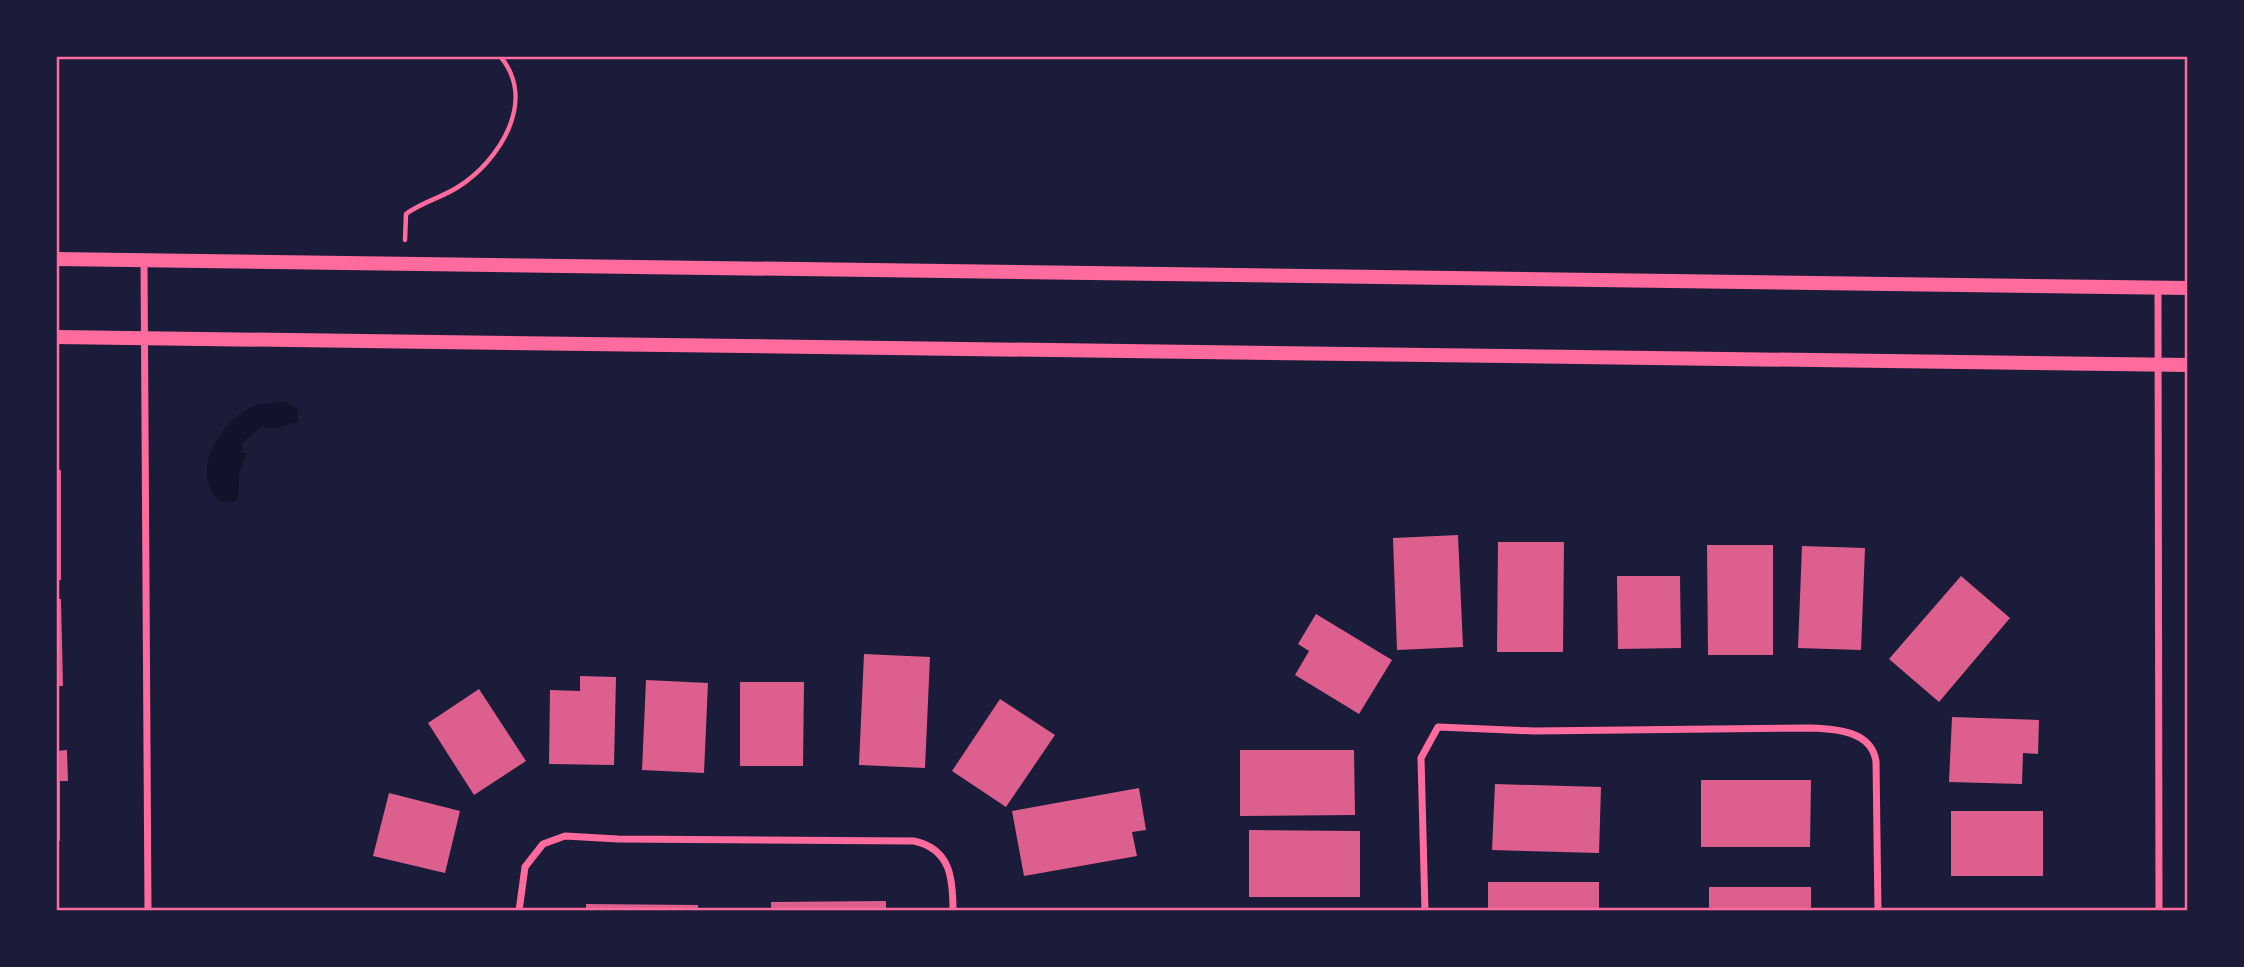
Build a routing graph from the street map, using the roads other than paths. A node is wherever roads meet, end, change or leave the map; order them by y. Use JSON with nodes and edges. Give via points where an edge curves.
{"nodes":[{"id":1,"x":56,"y":259,"type":"edge"},
{"id":2,"x":144,"y":260,"type":"junction"},
{"id":3,"x":2158,"y":287,"type":"junction"},
{"id":4,"x":2188,"y":288,"type":"edge"},
{"id":5,"x":56,"y":337,"type":"edge"},
{"id":6,"x":145,"y":338,"type":"junction"},
{"id":7,"x":2158,"y":365,"type":"junction"},
{"id":8,"x":2188,"y":365,"type":"edge"},
{"id":9,"x":148,"y":911,"type":"edge"},
{"id":10,"x":519,"y":911,"type":"edge"},
{"id":11,"x":953,"y":911,"type":"edge"},
{"id":12,"x":1424,"y":911,"type":"edge"},
{"id":13,"x":1878,"y":911,"type":"edge"},
{"id":14,"x":2159,"y":911,"type":"edge"}],
"edges":[{"from":1,"to":2,"type":"main road"},
{"from":2,"to":3,"type":"main road"},
{"from":2,"to":6,"type":"street"},
{"from":3,"to":4,"type":"main road"},
{"from":3,"to":7,"type":"street"},
{"from":5,"to":6,"type":"main road"},
{"from":6,"to":7,"type":"main road"},
{"from":6,"to":9,"type":"street"},
{"from":7,"to":8,"type":"main road"},
{"from":7,"to":14,"type":"street"},
{"from":10,"to":11,"type":"street","via":[[525,867],[543,844],[565,836],[910,840],[927,844],[945,857]]},
{"from":12,"to":13,"type":"street","via":[[1421,758],[1437,727],[1534,731],[1811,728],[1864,738],[1874,749],[1876,761]]}]}
